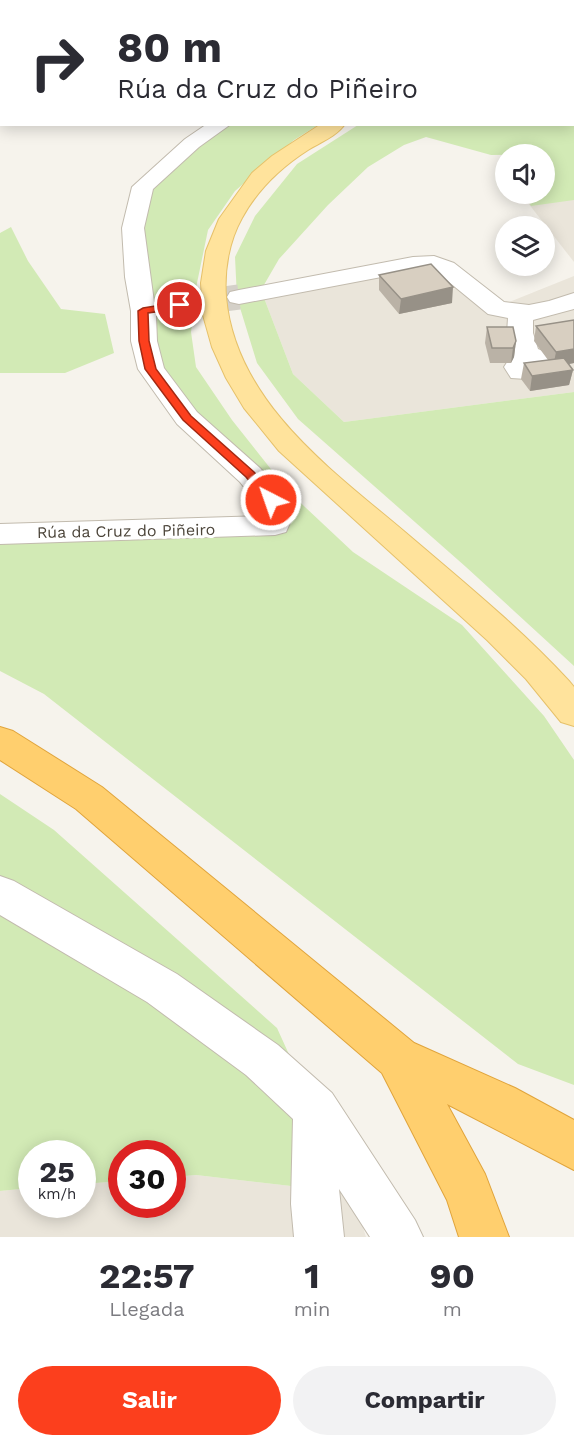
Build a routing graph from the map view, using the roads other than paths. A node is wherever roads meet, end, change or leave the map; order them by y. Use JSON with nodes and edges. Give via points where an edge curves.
{"nodes":[{"id":1,"x":218,"y":126,"type":"edge"},
{"id":2,"x":331,"y":126,"type":"edge"},
{"id":3,"x":239,"y":297,"type":"tunnel mouth"},
{"id":4,"x":574,"y":300,"type":"edge"},
{"id":5,"x":180,"y":305,"type":"tunnel mouth"},
{"id":6,"x":143,"y":311,"type":"junction"},
{"id":7,"x":529,"y":312,"type":"junction"},
{"id":8,"x":526,"y":353,"type":"dead end"},
{"id":9,"x":0,"y":534,"type":"edge"},
{"id":10,"x":574,"y":712,"type":"edge"},
{"id":11,"x":0,"y":741,"type":"edge"},
{"id":12,"x":0,"y":894,"type":"edge"},
{"id":13,"x":398,"y":1058,"type":"junction"},
{"id":14,"x":316,"y":1108,"type":"junction"},
{"id":15,"x":574,"y":1146,"type":"edge"},
{"id":16,"x":319,"y":1237,"type":"edge"},
{"id":17,"x":398,"y":1237,"type":"edge"},
{"id":18,"x":484,"y":1237,"type":"edge"}],
"edges":[{"from":1,"to":6,"type":"street","name":"Rúa da Cruz do Piñeiro","via":[[143,187],[133,228]]},
{"from":2,"to":10,"type":"main road","via":[[280,159],[252,186],[233,214],[217,248],[212,274],[213,306],[224,347],[248,391],[281,436],[483,617]]},
{"from":3,"to":7,"type":"street","via":[[434,263],[446,268],[497,309]]},
{"from":4,"to":7,"type":"street"},
{"from":5,"to":6,"type":"street"},
{"from":6,"to":9,"type":"street","name":"Rúa da Cruz do Piñeiro","via":[[144,341],[151,369],[187,418],[250,475],[271,500],[278,516],[275,525]]},
{"from":7,"to":8,"type":"street","via":[[521,316],[520,333]]},
{"from":11,"to":13,"type":"highway","via":[[88,798]]},
{"from":12,"to":14,"type":"street","via":[[162,988],[262,1060]]},
{"from":13,"to":15,"type":"highway","via":[[499,1104]]},
{"from":13,"to":18,"type":"highway","via":[[468,1191]]},
{"from":14,"to":16,"type":"street","via":[[315,1204]]},
{"from":14,"to":17,"type":"street"}]}
